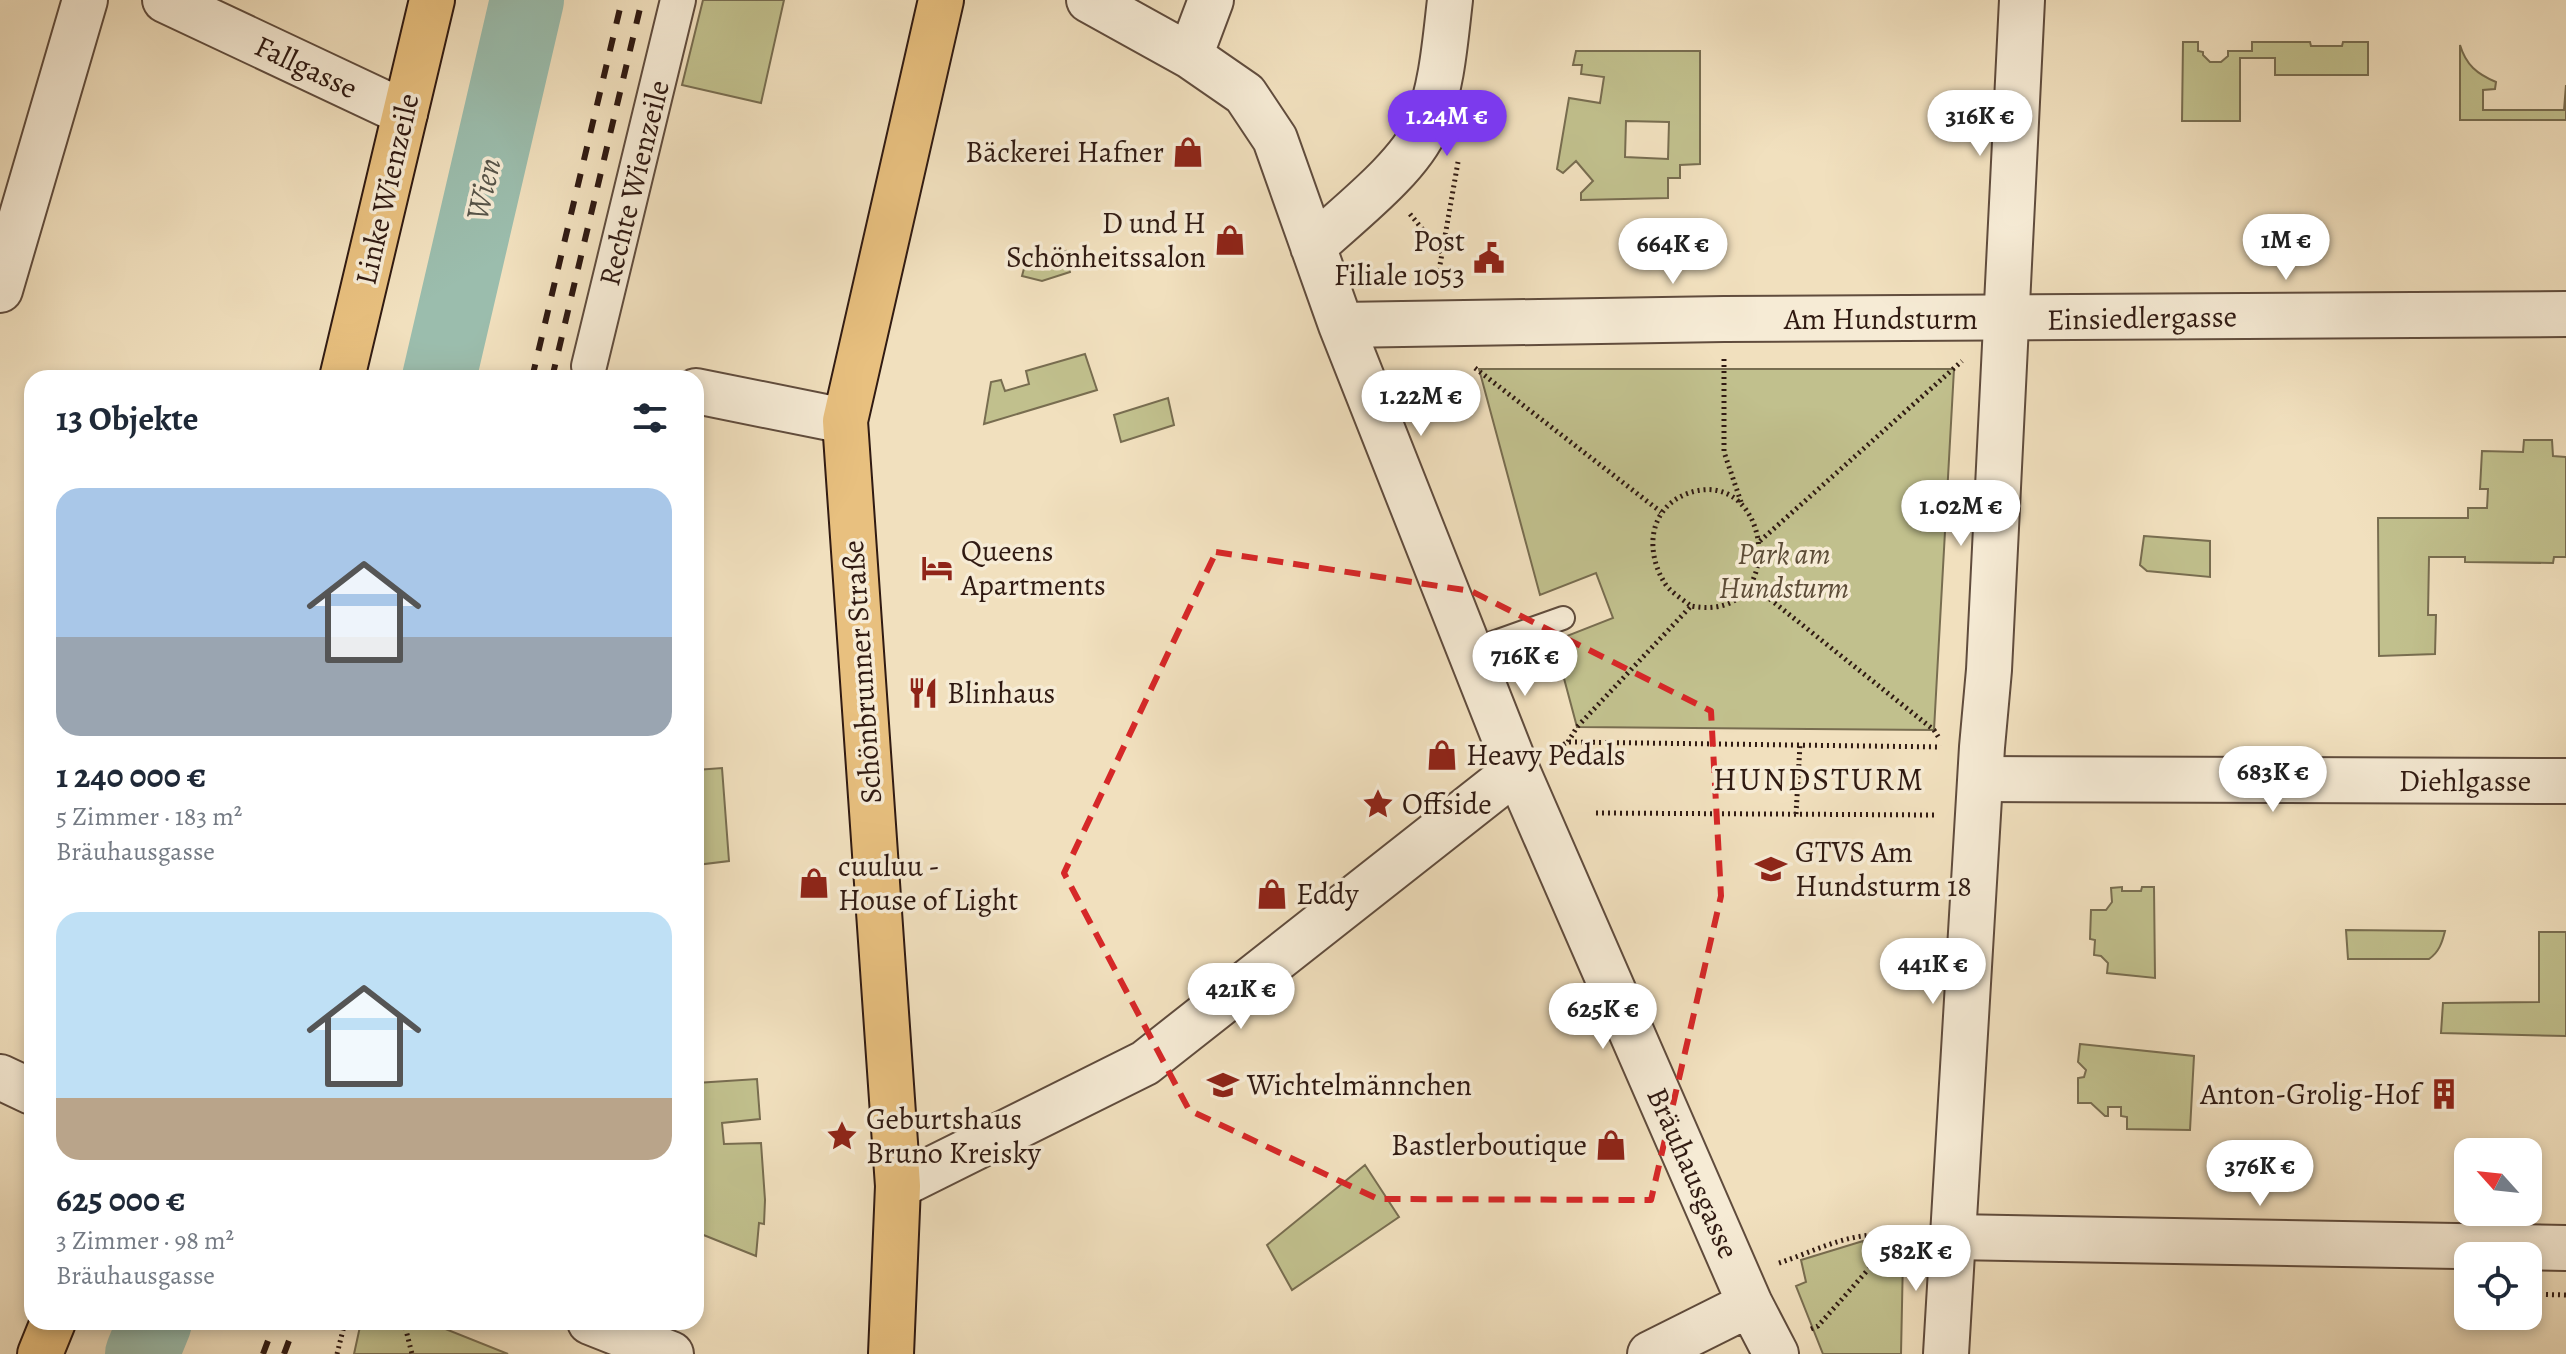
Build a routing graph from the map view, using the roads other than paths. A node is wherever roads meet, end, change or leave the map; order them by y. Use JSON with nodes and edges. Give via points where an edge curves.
{"nodes":[{"id":1,"x":85,"y":0,"type":"edge"},
{"id":2,"x":165,"y":0,"type":"edge"},
{"id":3,"x":432,"y":0,"type":"edge"},
{"id":4,"x":678,"y":0,"type":"edge"},
{"id":5,"x":941,"y":0,"type":"edge"},
{"id":6,"x":1089,"y":0,"type":"edge"},
{"id":7,"x":1211,"y":0,"type":"edge"},
{"id":8,"x":1450,"y":0,"type":"edge"},
{"id":9,"x":2022,"y":0,"type":"edge"},
{"id":10,"x":1190,"y":56,"type":"junction"},
{"id":11,"x":405,"y":113,"type":"junction"},
{"id":12,"x":1313,"y":247,"type":"junction"},
{"id":13,"x":0,"y":290,"type":"edge"},
{"id":14,"x":2566,"y":314,"type":"edge"},
{"id":15,"x":2006,"y":319,"type":"junction"},
{"id":16,"x":1341,"y":325,"type":"junction"},
{"id":17,"x":589,"y":366,"type":"dead end"},
{"id":18,"x":344,"y":370,"type":"edge"},
{"id":19,"x":704,"y":393,"type":"edge"},
{"id":20,"x":845,"y":421,"type":"junction"},
{"id":21,"x":1563,"y":618,"type":"dead end"},
{"id":22,"x":1470,"y":651,"type":"junction"},
{"id":23,"x":1517,"y":770,"type":"junction"},
{"id":24,"x":1962,"y":770,"type":"junction"},
{"id":25,"x":2566,"y":781,"type":"edge"},
{"id":26,"x":0,"y":1077,"type":"edge"},
{"id":27,"x":24,"y":1088,"type":"edge"},
{"id":28,"x":898,"y":1186,"type":"junction"},
{"id":29,"x":1953,"y":1237,"type":"junction"},
{"id":30,"x":2566,"y":1248,"type":"edge"},
{"id":31,"x":1745,"y":1292,"type":"junction"},
{"id":32,"x":50,"y":1330,"type":"edge"},
{"id":33,"x":610,"y":1330,"type":"edge"},
{"id":34,"x":1773,"y":1349,"type":"edge"},
{"id":35,"x":40,"y":1354,"type":"edge"},
{"id":36,"x":671,"y":1354,"type":"edge"},
{"id":37,"x":891,"y":1354,"type":"edge"},
{"id":38,"x":1650,"y":1354,"type":"edge"},
{"id":39,"x":1946,"y":1354,"type":"edge"}],
"edges":[{"from":1,"to":13,"type":"street"},
{"from":2,"to":11,"type":"street","name":"Fallgasse"},
{"from":3,"to":11,"type":"main road","name":"Linke Wienzeile"},
{"from":4,"to":17,"type":"street","name":"Rechte Wienzeile"},
{"from":5,"to":20,"type":"main road","name":"Schönbrunner Straße"},
{"from":6,"to":10,"type":"street"},
{"from":7,"to":10,"type":"street"},
{"from":8,"to":12,"type":"street","via":[[1441,78],[1425,129],[1383,182]]},
{"from":9,"to":15,"type":"street"},
{"from":10,"to":12,"type":"street","via":[[1245,94],[1275,139]]},
{"from":11,"to":18,"type":"main road","name":"Linke Wienzeile"},
{"from":12,"to":16,"type":"street"},
{"from":14,"to":15,"type":"street","name":"Einsiedlergasse"},
{"from":15,"to":16,"type":"street","name":"Am Hundsturm"},
{"from":15,"to":24,"type":"street","name":"Am Hundsturm","via":[[1989,670]]},
{"from":16,"to":22,"type":"street"},
{"from":19,"to":20,"type":"street"},
{"from":20,"to":28,"type":"main road","name":"Schönbrunner Straße"},
{"from":21,"to":22,"type":"lane"},
{"from":22,"to":23,"type":"street"},
{"from":23,"to":28,"type":"street","via":[[1145,1063]]},
{"from":23,"to":31,"type":"street","name":"Bräuhausgasse"},
{"from":24,"to":25,"type":"street","name":"Diehlgasse"},
{"from":24,"to":29,"type":"street","name":"Am Hundsturm"},
{"from":26,"to":27,"type":"street"},
{"from":28,"to":37,"type":"main road","name":"Schönbrunner Straße"},
{"from":29,"to":30,"type":"street"},
{"from":29,"to":39,"type":"street","name":"Am Hundsturm"},
{"from":31,"to":34,"type":"street","name":"Bräuhausgasse"},
{"from":31,"to":38,"type":"street"},
{"from":32,"to":35,"type":"main road"},
{"from":33,"to":36,"type":"street"}]}
